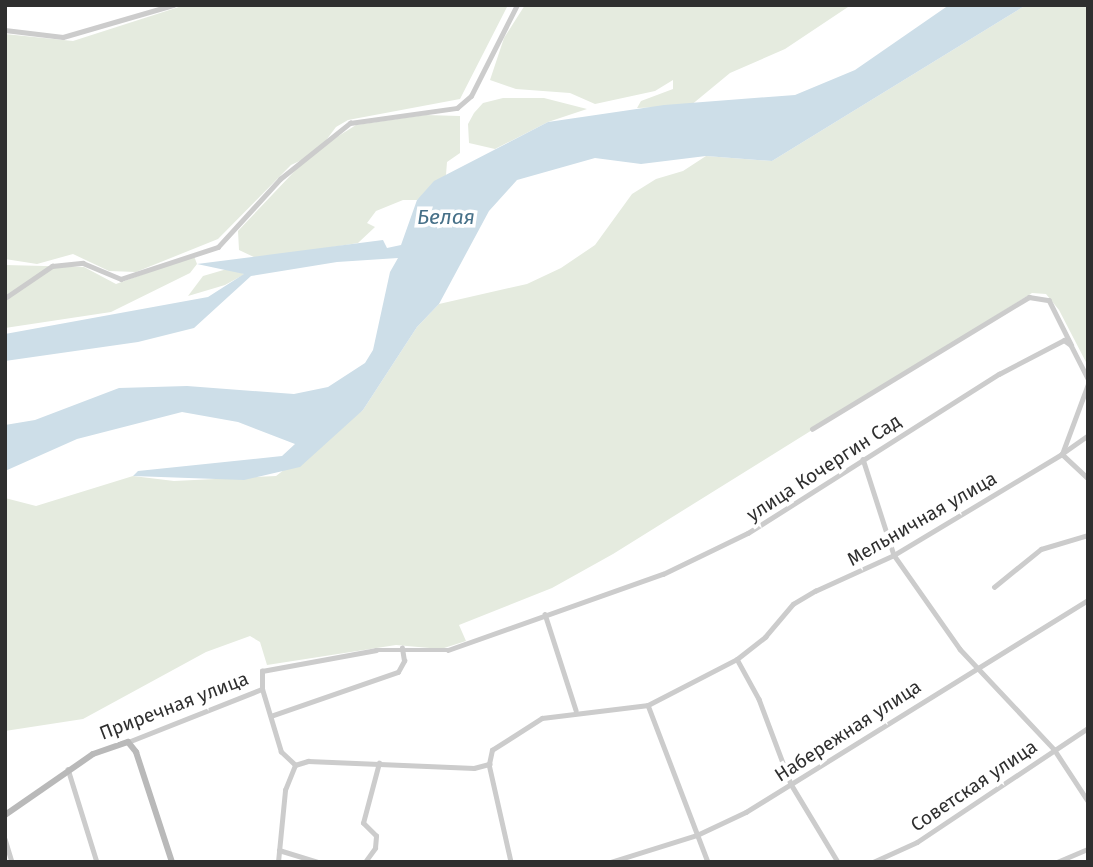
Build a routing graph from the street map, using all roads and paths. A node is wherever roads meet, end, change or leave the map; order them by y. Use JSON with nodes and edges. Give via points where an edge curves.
{"nodes":[{"id":1,"x":173,"y":5,"type":"edge"},
{"id":2,"x":517,"y":5,"type":"edge"},
{"id":3,"x":5,"y":30,"type":"edge"},
{"id":4,"x":5,"y":298,"type":"edge"},
{"id":5,"x":1072,"y":345,"type":"junction"},
{"id":6,"x":1088,"y":378,"type":"edge"},
{"id":7,"x":1088,"y":384,"type":"edge"},
{"id":8,"x":812,"y":429,"type":"dead end"},
{"id":9,"x":1088,"y":436,"type":"edge"},
{"id":10,"x":1062,"y":454,"type":"junction"},
{"id":11,"x":863,"y":459,"type":"junction"},
{"id":12,"x":1088,"y":478,"type":"edge"},
{"id":13,"x":1088,"y":535,"type":"edge"},
{"id":14,"x":894,"y":555,"type":"junction"},
{"id":15,"x":994,"y":587,"type":"dead end"},
{"id":16,"x":1088,"y":600,"type":"edge"},
{"id":17,"x":545,"y":614,"type":"junction"},
{"id":18,"x":402,"y":648,"type":"junction"},
{"id":19,"x":737,"y":659,"type":"junction"},
{"id":20,"x":975,"y":667,"type":"junction"},
{"id":21,"x":262,"y":689,"type":"junction"},
{"id":22,"x":648,"y":705,"type":"junction"},
{"id":23,"x":576,"y":710,"type":"junction"},
{"id":24,"x":271,"y":716,"type":"junction"},
{"id":25,"x":1088,"y":728,"type":"edge"},
{"id":26,"x":128,"y":742,"type":"junction"},
{"id":27,"x":1054,"y":749,"type":"junction"},
{"id":28,"x":379,"y":763,"type":"junction"},
{"id":29,"x":489,"y":764,"type":"junction"},
{"id":30,"x":295,"y":765,"type":"junction"},
{"id":31,"x":68,"y":769,"type":"junction"},
{"id":32,"x":792,"y":784,"type":"junction"},
{"id":33,"x":1088,"y":801,"type":"edge"},
{"id":34,"x":5,"y":815,"type":"edge"},
{"id":35,"x":697,"y":835,"type":"junction"},
{"id":36,"x":5,"y":839,"type":"edge"},
{"id":37,"x":1088,"y":849,"type":"edge"},
{"id":38,"x":279,"y":850,"type":"junction"},
{"id":39,"x":12,"y":862,"type":"edge"},
{"id":40,"x":97,"y":862,"type":"edge"},
{"id":41,"x":172,"y":862,"type":"edge"},
{"id":42,"x":278,"y":862,"type":"edge"},
{"id":43,"x":318,"y":862,"type":"edge"},
{"id":44,"x":365,"y":862,"type":"edge"},
{"id":45,"x":511,"y":862,"type":"edge"},
{"id":46,"x":611,"y":862,"type":"edge"},
{"id":47,"x":708,"y":862,"type":"edge"},
{"id":48,"x":838,"y":862,"type":"edge"},
{"id":49,"x":873,"y":862,"type":"edge"},
{"id":50,"x":1057,"y":862,"type":"edge"}],
"edges":[{"from":1,"to":3,"type":"street","via":[[63,37]]},
{"from":2,"to":4,"type":"street","via":[[471,96],[457,107],[350,123],[280,180],[218,247],[121,279],[83,263],[52,266]]},
{"from":5,"to":6,"type":"street"},
{"from":5,"to":8,"type":"street","via":[[1049,300],[1029,297]]},
{"from":5,"to":11,"type":"street","name":"улица Кочергин Сад","via":[[1064,340],[999,374]]},
{"from":7,"to":10,"type":"street"},
{"from":9,"to":10,"type":"street","name":"Мельничная улица"},
{"from":10,"to":12,"type":"street"},
{"from":10,"to":14,"type":"street","name":"Мельничная улица"},
{"from":11,"to":14,"type":"street"},
{"from":11,"to":17,"type":"street","name":"улица Кочергин Сад","via":[[697,560]]},
{"from":13,"to":15,"type":"street","via":[[1041,550]]},
{"from":14,"to":19,"type":"street","name":"Мельничная улица","via":[[793,604],[765,637]]},
{"from":14,"to":20,"type":"street"},
{"from":16,"to":20,"type":"street","name":"Набережная улица"},
{"from":17,"to":18,"type":"street","name":"Приречная улица","via":[[448,650]]},
{"from":17,"to":23,"type":"street"},
{"from":18,"to":21,"type":"street","name":"Приречная улица","via":[[277,666],[262,671]]},
{"from":18,"to":24,"type":"street","via":[[404,662],[398,672]]},
{"from":19,"to":22,"type":"street","name":"Мельничная улица"},
{"from":19,"to":32,"type":"street","via":[[759,699]]},
{"from":20,"to":27,"type":"street"},
{"from":20,"to":32,"type":"street","name":"Набережная улица"},
{"from":21,"to":24,"type":"street"},
{"from":21,"to":26,"type":"street","name":"Приречная улица"},
{"from":22,"to":23,"type":"street","name":"Мельничная улица"},
{"from":22,"to":35,"type":"street"},
{"from":23,"to":29,"type":"street","name":"Мельничная улица","via":[[542,718],[492,750]]},
{"from":24,"to":30,"type":"street","via":[[281,752]]},
{"from":25,"to":27,"type":"street","name":"Советская улица"},
{"from":26,"to":31,"type":"street","name":"Приречная улица"},
{"from":26,"to":41,"type":"street","via":[[136,752]]},
{"from":27,"to":33,"type":"street"},
{"from":27,"to":49,"type":"street","name":"Советская улица","via":[[917,842]]},
{"from":28,"to":29,"type":"street","via":[[474,768]]},
{"from":28,"to":30,"type":"street","via":[[308,761]]},
{"from":28,"to":44,"type":"street","via":[[363,823],[376,836],[375,848]]},
{"from":29,"to":45,"type":"street"},
{"from":30,"to":38,"type":"street","via":[[285,790]]},
{"from":31,"to":34,"type":"street","name":"Приречная улица"},
{"from":31,"to":40,"type":"street"},
{"from":32,"to":35,"type":"street","name":"Набережная улица"},
{"from":32,"to":48,"type":"street"},
{"from":35,"to":46,"type":"street","name":"Набережная улица"},
{"from":35,"to":47,"type":"street"},
{"from":36,"to":39,"type":"street"},
{"from":37,"to":50,"type":"street"},
{"from":38,"to":42,"type":"street"},
{"from":38,"to":43,"type":"street"}]}
